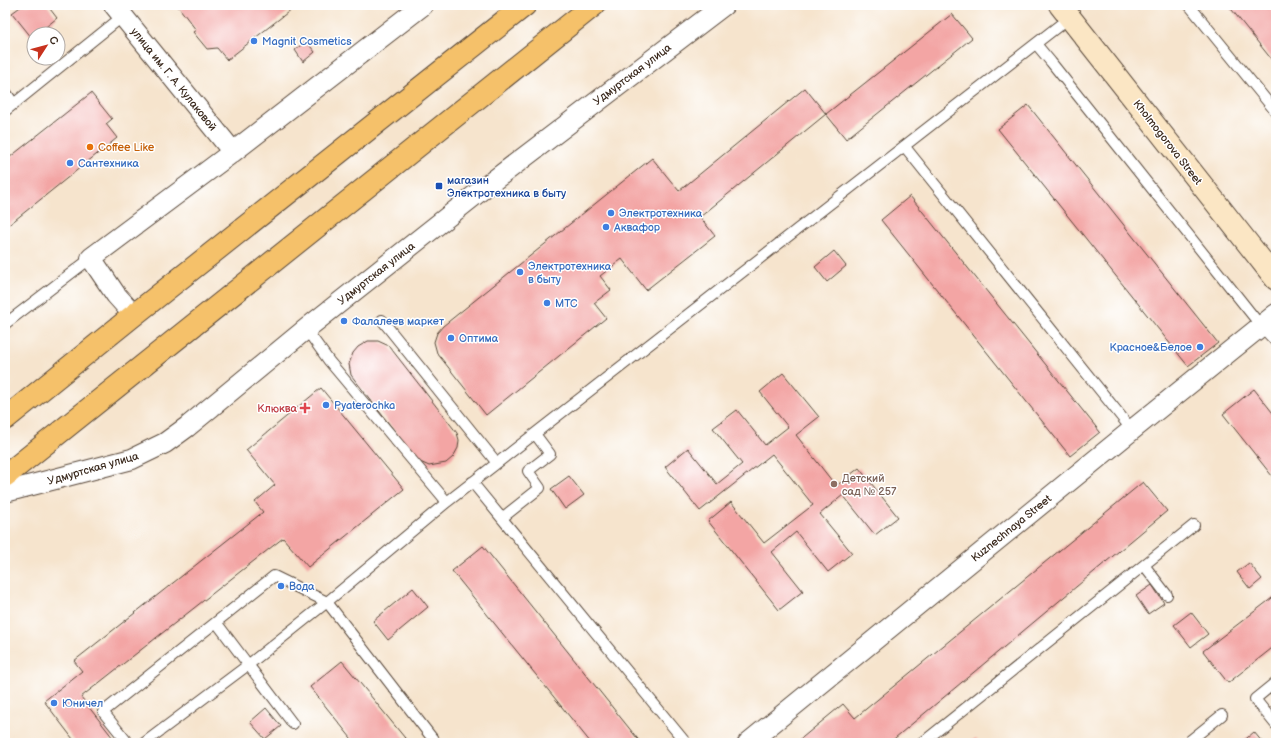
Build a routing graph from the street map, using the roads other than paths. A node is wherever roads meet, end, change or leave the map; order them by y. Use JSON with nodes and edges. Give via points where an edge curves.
{"nodes":[{"id":1,"x":422,"y":5,"type":"edge"},
{"id":2,"x":525,"y":5,"type":"edge"},
{"id":3,"x":594,"y":5,"type":"edge"},
{"id":4,"x":724,"y":5,"type":"edge"},
{"id":5,"x":1189,"y":5,"type":"edge"},
{"id":6,"x":119,"y":10,"type":"edge"},
{"id":7,"x":1065,"y":11,"type":"edge"},
{"id":8,"x":1036,"y":44,"type":"junction"},
{"id":9,"x":5,"y":91,"type":"edge"},
{"id":10,"x":14,"y":104,"type":"junction"},
{"id":11,"x":5,"y":111,"type":"edge"},
{"id":12,"x":1276,"y":112,"type":"edge"},
{"id":13,"x":905,"y":146,"type":"junction"},
{"id":14,"x":233,"y":152,"type":"junction"},
{"id":15,"x":91,"y":258,"type":"junction"},
{"id":16,"x":1274,"y":271,"type":"edge"},
{"id":17,"x":134,"y":315,"type":"junction"},
{"id":18,"x":382,"y":320,"type":"dead end"},
{"id":19,"x":1268,"y":320,"type":"edge"},
{"id":20,"x":5,"y":324,"type":"edge"},
{"id":21,"x":306,"y":329,"type":"junction"},
{"id":22,"x":1276,"y":342,"type":"edge"},
{"id":23,"x":5,"y":419,"type":"edge"},
{"id":24,"x":1132,"y":430,"type":"junction"},
{"id":25,"x":534,"y":434,"type":"junction"},
{"id":26,"x":497,"y":463,"type":"junction"},
{"id":27,"x":5,"y":476,"type":"edge"},
{"id":28,"x":472,"y":482,"type":"junction"},
{"id":29,"x":5,"y":492,"type":"edge"},
{"id":30,"x":447,"y":502,"type":"junction"},
{"id":31,"x":502,"y":518,"type":"junction"},
{"id":32,"x":1194,"y":525,"type":"dead end"},
{"id":33,"x":1144,"y":565,"type":"junction"},
{"id":34,"x":1167,"y":595,"type":"dead end"},
{"id":35,"x":327,"y":602,"type":"junction"},
{"id":36,"x":216,"y":622,"type":"junction"},
{"id":37,"x":248,"y":665,"type":"junction"},
{"id":38,"x":1276,"y":682,"type":"edge"},
{"id":39,"x":1222,"y":715,"type":"dead end"},
{"id":40,"x":293,"y":724,"type":"dead end"},
{"id":41,"x":1276,"y":725,"type":"edge"},
{"id":42,"x":128,"y":743,"type":"edge"},
{"id":43,"x":144,"y":743,"type":"edge"},
{"id":44,"x":436,"y":743,"type":"edge"},
{"id":45,"x":686,"y":743,"type":"edge"},
{"id":46,"x":748,"y":743,"type":"edge"},
{"id":47,"x":922,"y":743,"type":"edge"},
{"id":48,"x":1187,"y":743,"type":"edge"}],
"edges":[{"from":1,"to":14,"type":"street"},
{"from":2,"to":17,"type":"main road"},
{"from":3,"to":27,"type":"main road"},
{"from":4,"to":21,"type":"street","name":"Удмуртская улица","via":[[489,184]]},
{"from":5,"to":12,"type":"lane"},
{"from":6,"to":10,"type":"lane"},
{"from":6,"to":14,"type":"street","name":"улица им. Г. А. Кулаковой"},
{"from":7,"to":8,"type":"lane"},
{"from":7,"to":16,"type":"street","name":"Kholmogorova Street"},
{"from":8,"to":13,"type":"lane"},
{"from":8,"to":19,"type":"lane"},
{"from":9,"to":10,"type":"lane"},
{"from":10,"to":11,"type":"lane"},
{"from":13,"to":24,"type":"lane"},
{"from":13,"to":25,"type":"lane"},
{"from":14,"to":15,"type":"street"},
{"from":15,"to":17,"type":"street","via":[[116,295]]},
{"from":15,"to":20,"type":"lane"},
{"from":17,"to":23,"type":"main road"},
{"from":18,"to":26,"type":"lane"},
{"from":19,"to":22,"type":"lane"},
{"from":19,"to":24,"type":"street","name":"Kuznechnaya Street"},
{"from":21,"to":29,"type":"street","name":"Удмуртская улица","via":[[165,443],[132,459]]},
{"from":21,"to":30,"type":"lane","via":[[329,361]]},
{"from":24,"to":46,"type":"street","name":"Kuznechnaya Street"},
{"from":25,"to":26,"type":"lane"},
{"from":25,"to":31,"type":"lane","via":[[550,454],[528,471],[540,488]]},
{"from":26,"to":28,"type":"lane"},
{"from":28,"to":30,"type":"lane"},
{"from":28,"to":31,"type":"lane"},
{"from":30,"to":35,"type":"lane"},
{"from":31,"to":45,"type":"lane"},
{"from":32,"to":33,"type":"lane"},
{"from":33,"to":34,"type":"lane"},
{"from":33,"to":47,"type":"lane"},
{"from":35,"to":36,"type":"lane","via":[[274,576]]},
{"from":35,"to":37,"type":"lane"},
{"from":35,"to":44,"type":"lane"},
{"from":36,"to":37,"type":"lane"},
{"from":36,"to":42,"type":"lane","via":[[103,712]]},
{"from":37,"to":40,"type":"lane"},
{"from":37,"to":43,"type":"lane"},
{"from":38,"to":41,"type":"lane","via":[[1255,699]]},
{"from":39,"to":48,"type":"lane"}]}
